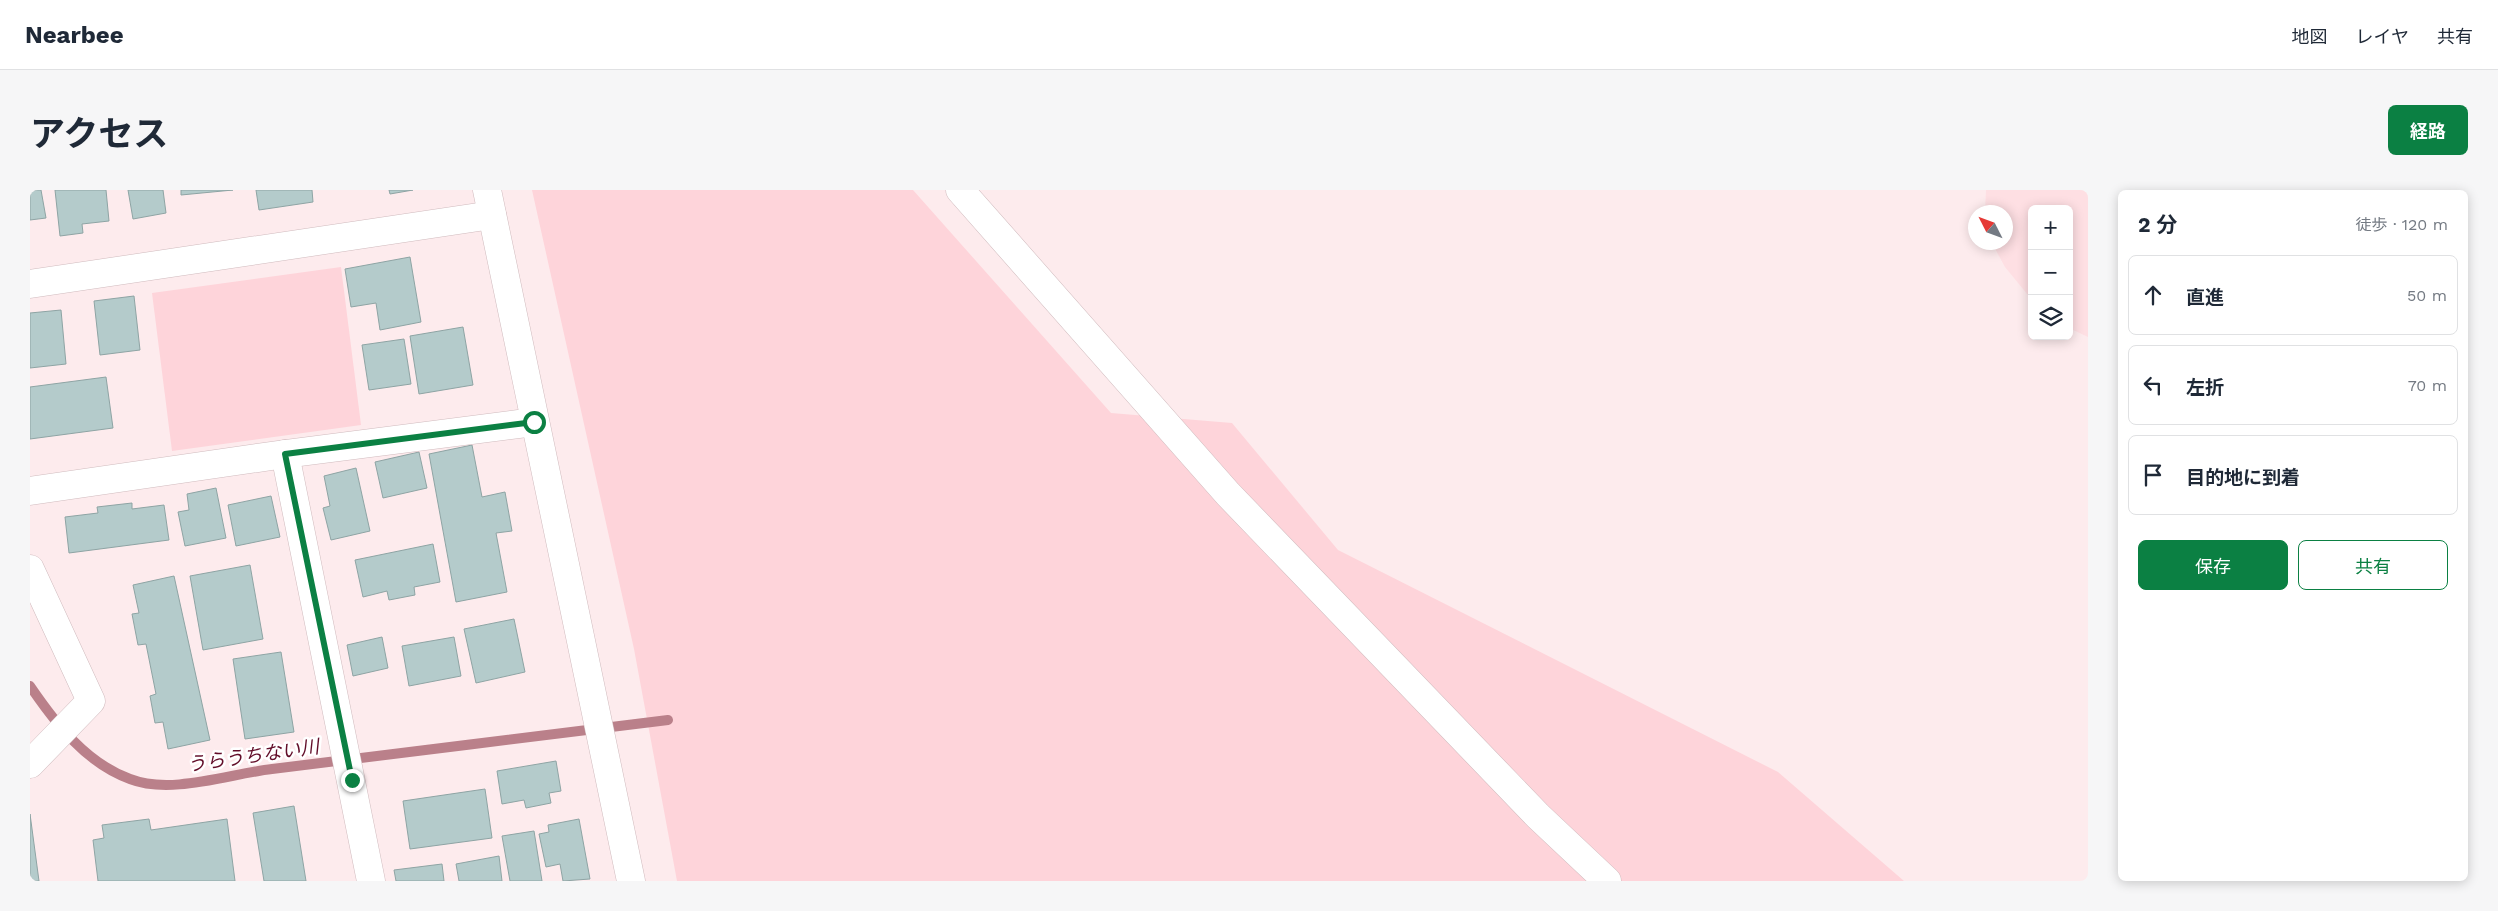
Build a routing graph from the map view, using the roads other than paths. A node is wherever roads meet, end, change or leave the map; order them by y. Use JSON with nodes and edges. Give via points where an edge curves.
{"nodes":[{"id":1,"x":960,"y":190,"type":"edge"},
{"id":2,"x":490,"y":203,"type":"edge"},
{"id":3,"x":30,"y":284,"type":"edge"},
{"id":4,"x":534,"y":422,"type":"junction"},
{"id":5,"x":285,"y":454,"type":"junction"},
{"id":6,"x":30,"y":491,"type":"edge"},
{"id":7,"x":30,"y":569,"type":"edge"},
{"id":8,"x":38,"y":755,"type":"edge"},
{"id":9,"x":372,"y":881,"type":"edge"},
{"id":10,"x":630,"y":881,"type":"edge"},
{"id":11,"x":1607,"y":881,"type":"edge"}],
"edges":[{"from":1,"to":11,"type":"street","via":[[1228,494],[1538,816]]},
{"from":2,"to":3,"type":"street"},
{"from":2,"to":4,"type":"street"},
{"from":4,"to":5,"type":"street"},
{"from":4,"to":10,"type":"street"},
{"from":5,"to":6,"type":"street"},
{"from":5,"to":9,"type":"street"},
{"from":7,"to":8,"type":"street","via":[[91,700]]}]}
